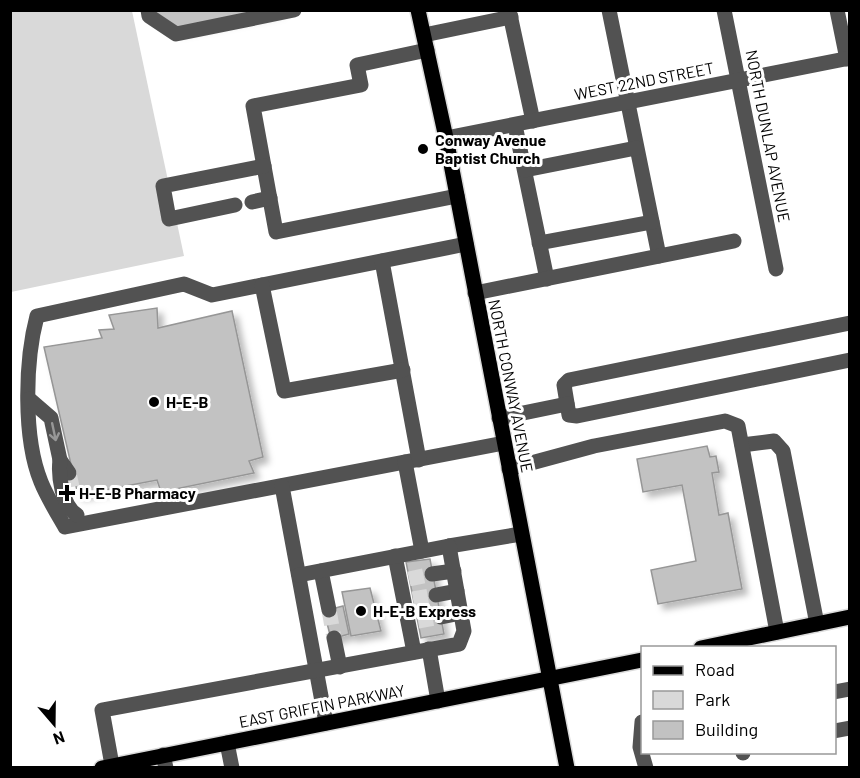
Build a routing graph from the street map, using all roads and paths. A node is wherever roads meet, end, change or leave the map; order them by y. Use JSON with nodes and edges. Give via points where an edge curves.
{"nodes":[{"id":1,"x":148,"y":10,"type":"edge"},
{"id":2,"x":294,"y":10,"type":"edge"},
{"id":3,"x":418,"y":10,"type":"edge"},
{"id":4,"x":609,"y":10,"type":"edge"},
{"id":5,"x":724,"y":10,"type":"edge"},
{"id":6,"x":837,"y":10,"type":"edge"},
{"id":7,"x":510,"y":14,"type":"edge"},
{"id":8,"x":424,"y":35,"type":"junction"},
{"id":9,"x":427,"y":50,"type":"junction"},
{"id":10,"x":848,"y":58,"type":"edge"},
{"id":11,"x":738,"y":81,"type":"junction"},
{"id":12,"x":627,"y":103,"type":"junction"},
{"id":13,"x":533,"y":121,"type":"junction"},
{"id":14,"x":515,"y":125,"type":"junction"},
{"id":15,"x":446,"y":138,"type":"junction"},
{"id":16,"x":636,"y":148,"type":"junction"},
{"id":17,"x":264,"y":165,"type":"junction"},
{"id":18,"x":525,"y":170,"type":"junction"},
{"id":19,"x":457,"y":196,"type":"junction"},
{"id":20,"x":270,"y":198,"type":"junction"},
{"id":21,"x":252,"y":202,"type":"dead end"},
{"id":22,"x":235,"y":205,"type":"dead end"},
{"id":23,"x":652,"y":222,"type":"junction"},
{"id":24,"x":734,"y":241,"type":"dead end"},
{"id":25,"x":540,"y":243,"type":"junction"},
{"id":26,"x":466,"y":244,"type":"junction"},
{"id":27,"x":659,"y":256,"type":"junction"},
{"id":28,"x":382,"y":261,"type":"junction"},
{"id":29,"x":776,"y":269,"type":"dead end"},
{"id":30,"x":547,"y":279,"type":"junction"},
{"id":31,"x":262,"y":285,"type":"junction"},
{"id":32,"x":475,"y":293,"type":"junction"},
{"id":33,"x":849,"y":323,"type":"edge"},
{"id":34,"x":849,"y":360,"type":"edge"},
{"id":35,"x":403,"y":370,"type":"junction"},
{"id":36,"x":29,"y":399,"type":"junction"},
{"id":37,"x":567,"y":404,"type":"junction"},
{"id":38,"x":499,"y":417,"type":"junction"},
{"id":39,"x":504,"y":443,"type":"junction"},
{"id":40,"x":742,"y":445,"type":"junction"},
{"id":41,"x":60,"y":460,"type":"junction"},
{"id":42,"x":412,"y":461,"type":"junction"},
{"id":43,"x":509,"y":469,"type":"junction"},
{"id":44,"x":282,"y":486,"type":"junction"},
{"id":45,"x":78,"y":520,"type":"junction"},
{"id":46,"x":521,"y":534,"type":"junction"},
{"id":47,"x":449,"y":546,"type":"junction"},
{"id":48,"x":422,"y":551,"type":"junction"},
{"id":49,"x":395,"y":556,"type":"junction"},
{"id":50,"x":321,"y":571,"type":"junction"},
{"id":51,"x":454,"y":571,"type":"junction"},
{"id":52,"x":432,"y":574,"type":"tunnel mouth"},
{"id":53,"x":298,"y":575,"type":"junction"},
{"id":54,"x":457,"y":591,"type":"junction"},
{"id":55,"x":436,"y":595,"type":"tunnel mouth"},
{"id":56,"x":329,"y":610,"type":"tunnel mouth"},
{"id":57,"x":461,"y":613,"type":"junction"},
{"id":58,"x":441,"y":617,"type":"tunnel mouth"},
{"id":59,"x":849,"y":617,"type":"edge"},
{"id":60,"x":817,"y":624,"type":"junction"},
{"id":61,"x":777,"y":632,"type":"junction"},
{"id":62,"x":334,"y":638,"type":"tunnel mouth"},
{"id":63,"x":710,"y":646,"type":"edge"},
{"id":64,"x":429,"y":650,"type":"junction"},
{"id":65,"x":414,"y":652,"type":"junction"},
{"id":66,"x":641,"y":660,"type":"edge"},
{"id":67,"x":340,"y":667,"type":"junction"},
{"id":68,"x":316,"y":672,"type":"junction"},
{"id":69,"x":548,"y":679,"type":"junction"},
{"id":70,"x":438,"y":700,"type":"junction"},
{"id":71,"x":326,"y":723,"type":"junction"},
{"id":72,"x":641,"y":734,"type":"edge"},
{"id":73,"x":227,"y":743,"type":"junction"},
{"id":74,"x":641,"y":750,"type":"edge"},
{"id":75,"x":164,"y":761,"type":"edge"},
{"id":76,"x":107,"y":766,"type":"edge"},
{"id":77,"x":232,"y":768,"type":"edge"},
{"id":78,"x":567,"y":768,"type":"edge"}],
"edges":[{"from":1,"to":2,"type":"street","via":[[149,16],[176,34]]},
{"from":3,"to":8,"type":"main road","name":"NORTH CONWAY AVENUE"},
{"from":4,"to":12,"type":"street"},
{"from":5,"to":11,"type":"street","name":"NORTH DUNLAP AVENUE"},
{"from":6,"to":10,"type":"street"},
{"from":7,"to":8,"type":"street"},
{"from":7,"to":13,"type":"street"},
{"from":8,"to":9,"type":"main road","name":"NORTH CONWAY AVENUE"},
{"from":9,"to":15,"type":"main road","name":"NORTH CONWAY AVENUE"},
{"from":9,"to":17,"type":"street","via":[[357,65],[361,85],[253,106]]},
{"from":10,"to":11,"type":"street","name":"WEST 22ND STREET"},
{"from":11,"to":12,"type":"street","name":"WEST 22ND STREET"},
{"from":11,"to":29,"type":"street","name":"NORTH DUNLAP AVENUE"},
{"from":12,"to":13,"type":"street","name":"WEST 22ND STREET"},
{"from":12,"to":16,"type":"street"},
{"from":13,"to":14,"type":"street","name":"WEST 22ND STREET"},
{"from":14,"to":15,"type":"street","name":"WEST 22ND STREET"},
{"from":14,"to":18,"type":"street"},
{"from":15,"to":19,"type":"main road","name":"NORTH CONWAY AVENUE"},
{"from":16,"to":18,"type":"street"},
{"from":16,"to":23,"type":"street"},
{"from":17,"to":20,"type":"street"},
{"from":17,"to":22,"type":"street","via":[[163,186],[169,219]]},
{"from":18,"to":25,"type":"street"},
{"from":19,"to":20,"type":"street","via":[[276,232]]},
{"from":19,"to":26,"type":"main road","name":"NORTH CONWAY AVENUE"},
{"from":20,"to":21,"type":"street"},
{"from":23,"to":25,"type":"street"},
{"from":23,"to":27,"type":"street"},
{"from":24,"to":27,"type":"street"},
{"from":25,"to":30,"type":"street"},
{"from":26,"to":28,"type":"street"},
{"from":26,"to":32,"type":"main road","name":"NORTH CONWAY AVENUE"},
{"from":27,"to":30,"type":"street"},
{"from":28,"to":31,"type":"street"},
{"from":28,"to":35,"type":"street"},
{"from":30,"to":32,"type":"street"},
{"from":31,"to":35,"type":"street","via":[[284,391]]},
{"from":31,"to":36,"type":"street","via":[[212,295],[184,284],[37,316],[29,346]]},
{"from":32,"to":38,"type":"main road","name":"NORTH CONWAY AVENUE"},
{"from":33,"to":37,"type":"street","via":[[569,380],[564,385]]},
{"from":34,"to":37,"type":"street","via":[[577,416],[569,416]]},
{"from":35,"to":42,"type":"street"},
{"from":36,"to":41,"type":"street","one_way":true,"via":[[51,418]]},
{"from":36,"to":45,"type":"street","via":[[29,427],[40,481],[65,527]]},
{"from":37,"to":38,"type":"street"},
{"from":38,"to":39,"type":"main road","name":"NORTH CONWAY AVENUE"},
{"from":39,"to":42,"type":"street"},
{"from":39,"to":43,"type":"main road","name":"NORTH CONWAY AVENUE"},
{"from":40,"to":43,"type":"street","via":[[738,426],[724,420],[594,446]]},
{"from":40,"to":60,"type":"street","via":[[774,441],[783,451]]},
{"from":40,"to":61,"type":"street"},
{"from":41,"to":45,"type":"street","via":[[71,480]]},
{"from":41,"to":45,"type":"street","via":[[58,475]]},
{"from":42,"to":44,"type":"street"},
{"from":42,"to":48,"type":"street"},
{"from":43,"to":46,"type":"main road","name":"NORTH CONWAY AVENUE"},
{"from":44,"to":45,"type":"street"},
{"from":44,"to":53,"type":"street"},
{"from":46,"to":47,"type":"street"},
{"from":46,"to":69,"type":"main road","name":"NORTH CONWAY AVENUE"},
{"from":47,"to":48,"type":"street"},
{"from":47,"to":51,"type":"street"},
{"from":48,"to":49,"type":"street"},
{"from":49,"to":50,"type":"street"},
{"from":49,"to":65,"type":"street","via":[[409,600]]},
{"from":50,"to":53,"type":"street"},
{"from":50,"to":56,"type":"street"},
{"from":51,"to":52,"type":"street"},
{"from":51,"to":54,"type":"street"},
{"from":53,"to":68,"type":"street"},
{"from":54,"to":55,"type":"street"},
{"from":54,"to":57,"type":"street"},
{"from":57,"to":58,"type":"street"},
{"from":57,"to":64,"type":"street","via":[[464,631],[459,644]]},
{"from":59,"to":60,"type":"main road"},
{"from":60,"to":61,"type":"main road"},
{"from":61,"to":63,"type":"main road"},
{"from":62,"to":67,"type":"street"},
{"from":64,"to":65,"type":"street"},
{"from":64,"to":70,"type":"street"},
{"from":65,"to":67,"type":"street"},
{"from":66,"to":69,"type":"main road","name":"EAST GRIFFIN PARKWAY"},
{"from":67,"to":68,"type":"street"},
{"from":68,"to":71,"type":"street"},
{"from":68,"to":76,"type":"street","via":[[102,710]]},
{"from":69,"to":70,"type":"main road","name":"EAST GRIFFIN PARKWAY"},
{"from":69,"to":78,"type":"main road","name":"NORTH CONWAY AVENUE"},
{"from":70,"to":71,"type":"main road","name":"EAST GRIFFIN PARKWAY"},
{"from":71,"to":73,"type":"main road","name":"EAST GRIFFIN PARKWAY"},
{"from":72,"to":74,"type":"street"},
{"from":73,"to":75,"type":"main road","name":"EAST GRIFFIN PARKWAY"},
{"from":73,"to":77,"type":"street"},
{"from":75,"to":76,"type":"main road","name":"EAST GRIFFIN PARKWAY"}]}
